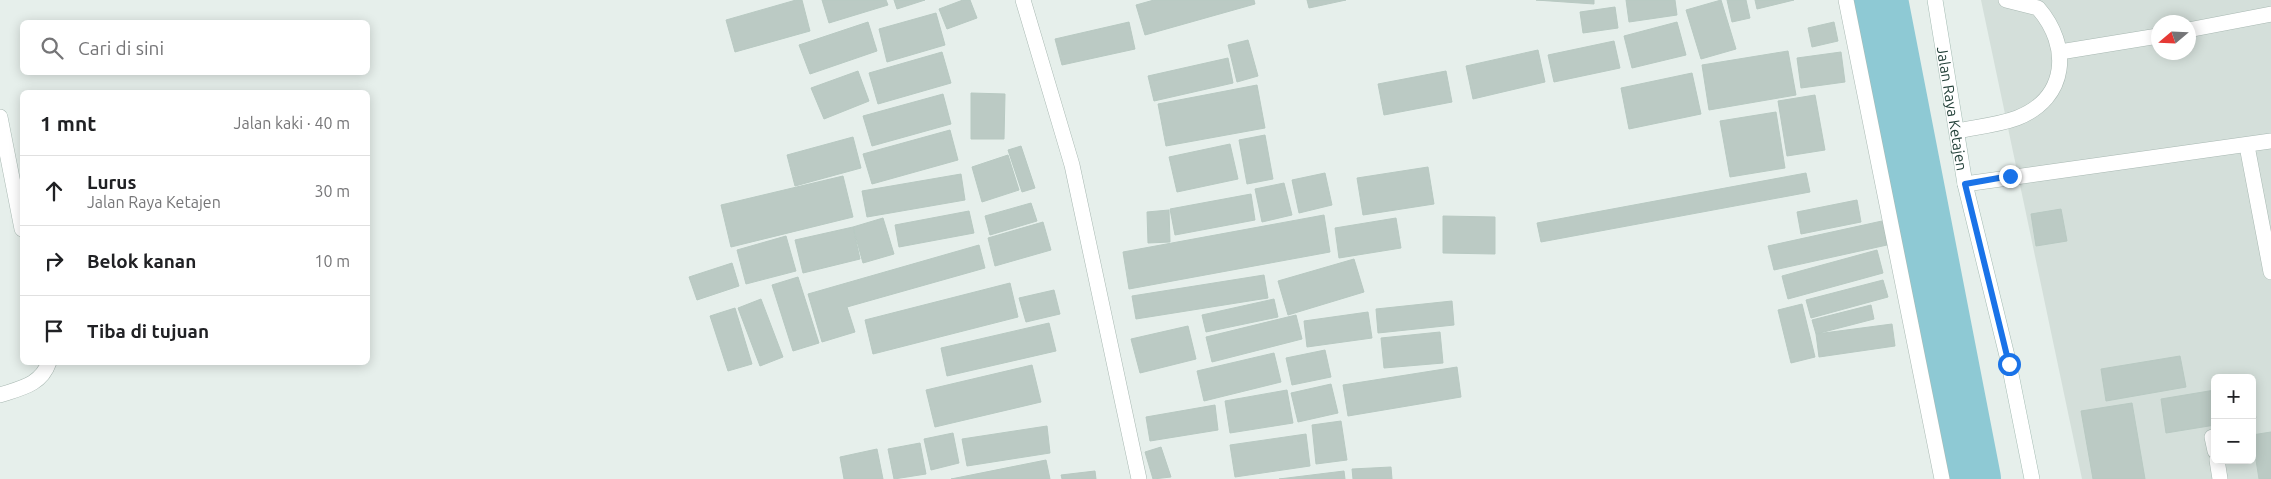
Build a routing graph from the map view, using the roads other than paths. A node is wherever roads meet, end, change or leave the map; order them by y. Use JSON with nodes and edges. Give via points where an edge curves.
{"nodes":[{"id":1,"x":1023,"y":0,"type":"edge"},
{"id":2,"x":1846,"y":0,"type":"edge"},
{"id":3,"x":1935,"y":0,"type":"edge"},
{"id":4,"x":2006,"y":0,"type":"edge"},
{"id":5,"x":2271,"y":14,"type":"edge"},
{"id":6,"x":2196,"y":28,"type":"edge"},
{"id":7,"x":2151,"y":37,"type":"edge"},
{"id":8,"x":2060,"y":52,"type":"junction"},
{"id":9,"x":0,"y":117,"type":"edge"},
{"id":10,"x":1956,"y":131,"type":"junction"},
{"id":11,"x":2271,"y":141,"type":"edge"},
{"id":12,"x":2247,"y":146,"type":"junction"},
{"id":13,"x":1965,"y":184,"type":"junction"},
{"id":14,"x":20,"y":219,"type":"edge"},
{"id":15,"x":2271,"y":272,"type":"edge"},
{"id":16,"x":48,"y":365,"type":"edge"},
{"id":17,"x":0,"y":395,"type":"edge"},
{"id":18,"x":2218,"y":464,"type":"edge"},
{"id":19,"x":1139,"y":479,"type":"edge"},
{"id":20,"x":1942,"y":479,"type":"edge"},
{"id":21,"x":2032,"y":479,"type":"edge"},
{"id":22,"x":2220,"y":479,"type":"edge"}],
"edges":[{"from":1,"to":19,"type":"street","via":[[1072,165]]},
{"from":2,"to":20,"type":"street"},
{"from":3,"to":10,"type":"street","name":"Jalan Raya Ketajen"},
{"from":4,"to":8,"type":"street","via":[[2038,8],[2055,32]]},
{"from":5,"to":6,"type":"street"},
{"from":7,"to":8,"type":"street"},
{"from":8,"to":10,"type":"street","via":[[2060,66],[2052,92],[2036,108],[2017,118]]},
{"from":9,"to":14,"type":"street"},
{"from":10,"to":13,"type":"street","name":"Jalan Raya Ketajen"},
{"from":11,"to":12,"type":"street"},
{"from":12,"to":13,"type":"street"},
{"from":12,"to":15,"type":"street"},
{"from":13,"to":21,"type":"street","name":"Jalan Raya Ketajen","via":[[2009,364]]},
{"from":16,"to":17,"type":"street","via":[[37,382]]},
{"from":18,"to":22,"type":"street"}]}
